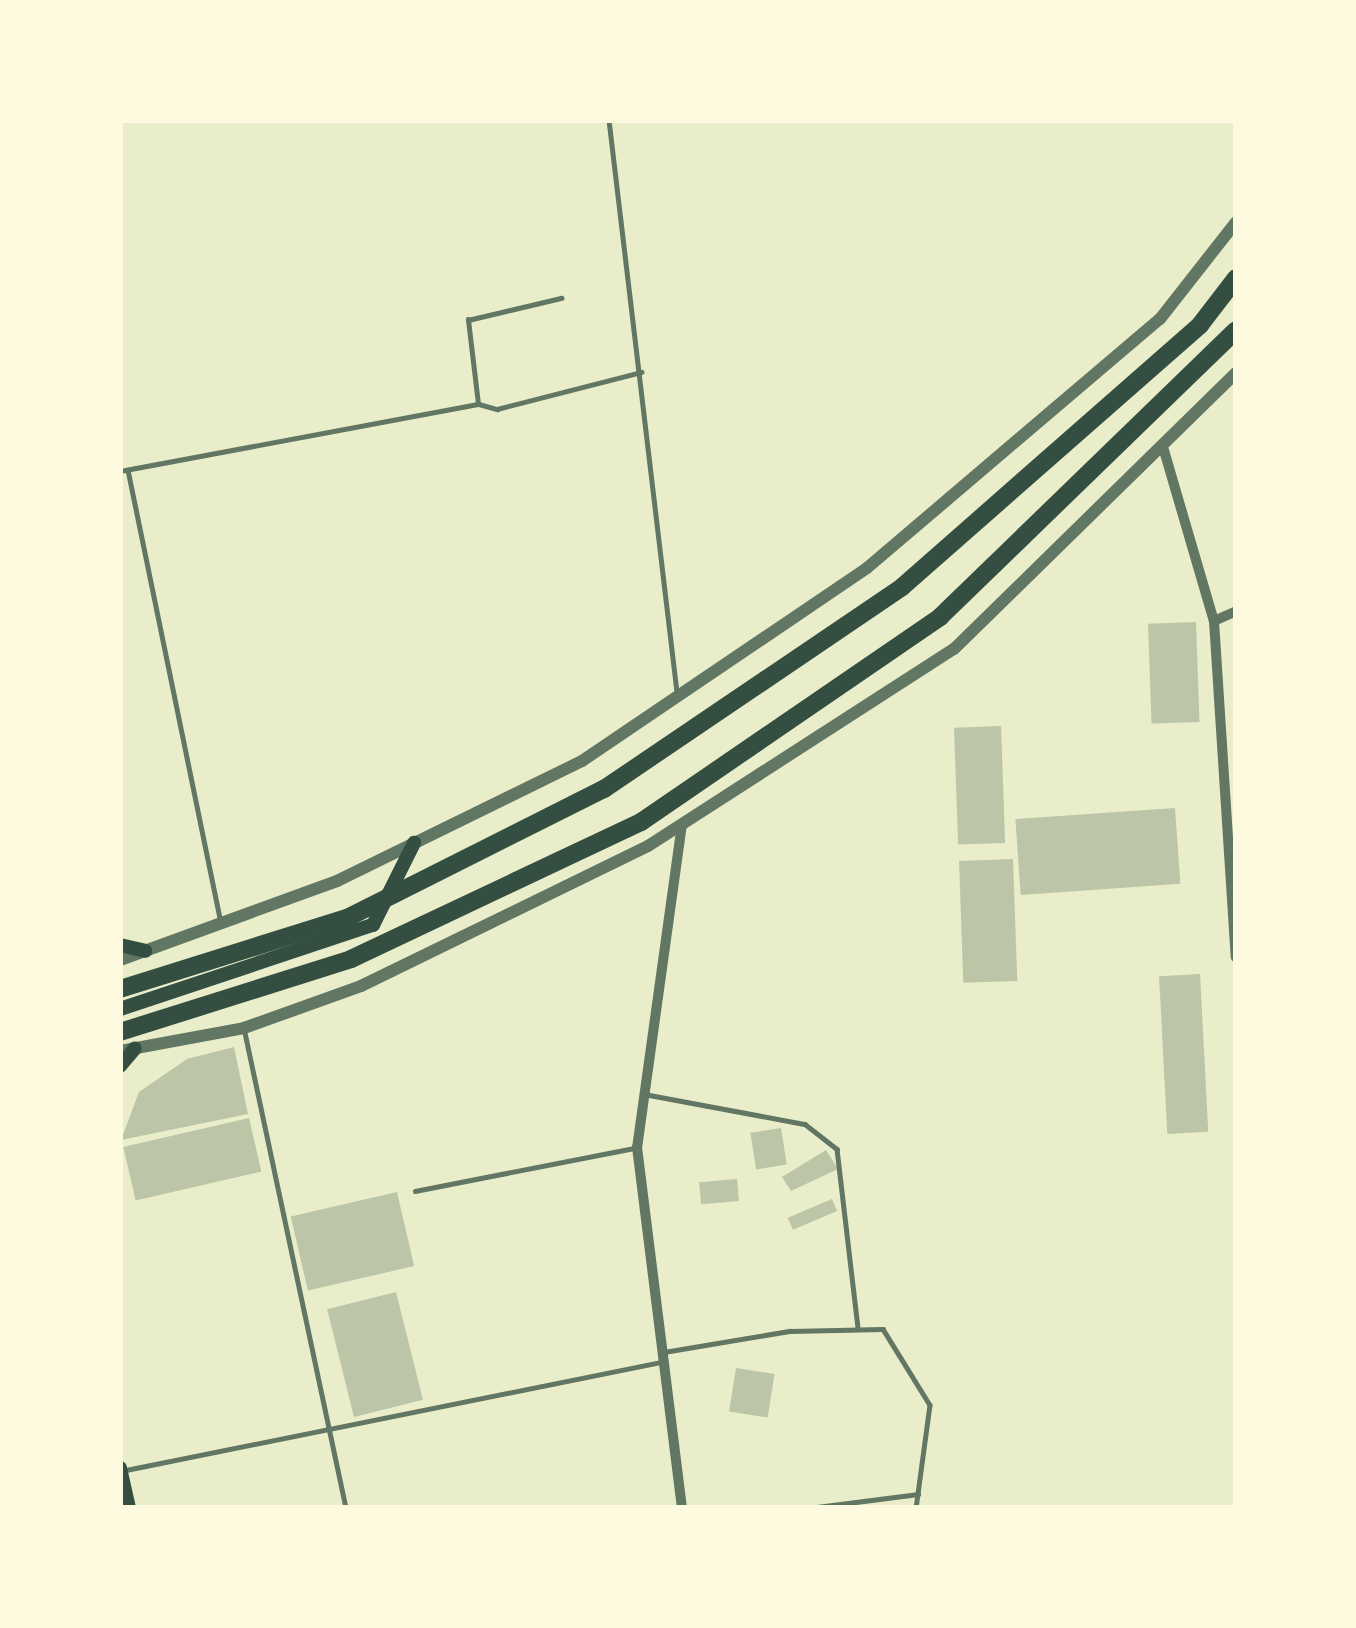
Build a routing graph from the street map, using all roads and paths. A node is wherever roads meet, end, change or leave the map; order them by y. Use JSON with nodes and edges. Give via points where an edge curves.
{"nodes":[{"id":1,"x":610,"y":120,"type":"edge"},
{"id":2,"x":1236,"y":222,"type":"edge"},
{"id":3,"x":1236,"y":278,"type":"edge"},
{"id":4,"x":561,"y":298,"type":"dead end"},
{"id":5,"x":1236,"y":330,"type":"edge"},
{"id":6,"x":640,"y":372,"type":"junction"},
{"id":7,"x":1236,"y":373,"type":"edge"},
{"id":8,"x":478,"y":404,"type":"junction"},
{"id":9,"x":1163,"y":447,"type":"junction"},
{"id":10,"x":124,"y":470,"type":"edge"},
{"id":11,"x":1236,"y":611,"type":"edge"},
{"id":12,"x":1214,"y":621,"type":"junction"},
{"id":13,"x":677,"y":696,"type":"junction"},
{"id":14,"x":682,"y":824,"type":"junction"},
{"id":15,"x":414,"y":843,"type":"junction"},
{"id":16,"x":221,"y":923,"type":"junction"},
{"id":17,"x":120,"y":945,"type":"edge"},
{"id":18,"x":145,"y":951,"type":"junction"},
{"id":19,"x":1236,"y":951,"type":"edge"},
{"id":20,"x":120,"y":960,"type":"edge"},
{"id":21,"x":120,"y":989,"type":"edge"},
{"id":22,"x":120,"y":1009,"type":"edge"},
{"id":23,"x":244,"y":1028,"type":"junction"},
{"id":24,"x":120,"y":1032,"type":"edge"},
{"id":25,"x":128,"y":1049,"type":"edge"},
{"id":26,"x":120,"y":1066,"type":"edge"},
{"id":27,"x":641,"y":1094,"type":"junction"},
{"id":28,"x":637,"y":1147,"type":"junction"},
{"id":29,"x":416,"y":1191,"type":"dead end"},
{"id":30,"x":858,"y":1328,"type":"junction"},
{"id":31,"x":664,"y":1357,"type":"junction"},
{"id":32,"x":329,"y":1432,"type":"junction"},
{"id":33,"x":120,"y":1470,"type":"edge"},
{"id":34,"x":918,"y":1494,"type":"junction"},
{"id":35,"x":832,"y":1506,"type":"edge"},
{"id":36,"x":129,"y":1508,"type":"edge"},
{"id":37,"x":346,"y":1508,"type":"edge"},
{"id":38,"x":682,"y":1508,"type":"edge"},
{"id":39,"x":809,"y":1508,"type":"edge"},
{"id":40,"x":916,"y":1508,"type":"edge"}],
"edges":[{"from":1,"to":6,"type":"lane"},
{"from":2,"to":13,"type":"street","via":[[1160,319],[867,568]]},
{"from":3,"to":21,"type":"highway","via":[[1200,325],[902,586],[604,789],[346,918]]},
{"from":4,"to":8,"type":"lane","via":[[468,320]]},
{"from":5,"to":24,"type":"highway","via":[[940,617],[641,822],[351,959]]},
{"from":6,"to":8,"type":"lane","via":[[497,409]]},
{"from":6,"to":13,"type":"lane"},
{"from":7,"to":9,"type":"street"},
{"from":8,"to":10,"type":"lane"},
{"from":9,"to":12,"type":"street"},
{"from":9,"to":14,"type":"street","via":[[954,649]]},
{"from":10,"to":16,"type":"lane"},
{"from":11,"to":12,"type":"street"},
{"from":12,"to":19,"type":"street"},
{"from":13,"to":15,"type":"street","via":[[582,761]]},
{"from":14,"to":23,"type":"street","via":[[361,986]]},
{"from":14,"to":27,"type":"street"},
{"from":15,"to":16,"type":"street"},
{"from":15,"to":22,"type":"main road","via":[[373,925]]},
{"from":16,"to":18,"type":"street"},
{"from":17,"to":18,"type":"main road"},
{"from":18,"to":20,"type":"street"},
{"from":23,"to":25,"type":"street"},
{"from":23,"to":32,"type":"lane"},
{"from":25,"to":26,"type":"main road"},
{"from":27,"to":28,"type":"street"},
{"from":27,"to":30,"type":"lane","via":[[805,1124],[837,1149]]},
{"from":28,"to":29,"type":"lane"},
{"from":28,"to":31,"type":"street"},
{"from":30,"to":31,"type":"lane"},
{"from":30,"to":34,"type":"lane","via":[[883,1329],[930,1405]]},
{"from":31,"to":32,"type":"lane"},
{"from":31,"to":38,"type":"street"},
{"from":32,"to":33,"type":"lane"},
{"from":32,"to":37,"type":"lane"},
{"from":33,"to":36,"type":"main road"},
{"from":34,"to":35,"type":"lane"},
{"from":34,"to":40,"type":"lane"},
{"from":35,"to":39,"type":"lane"}]}
